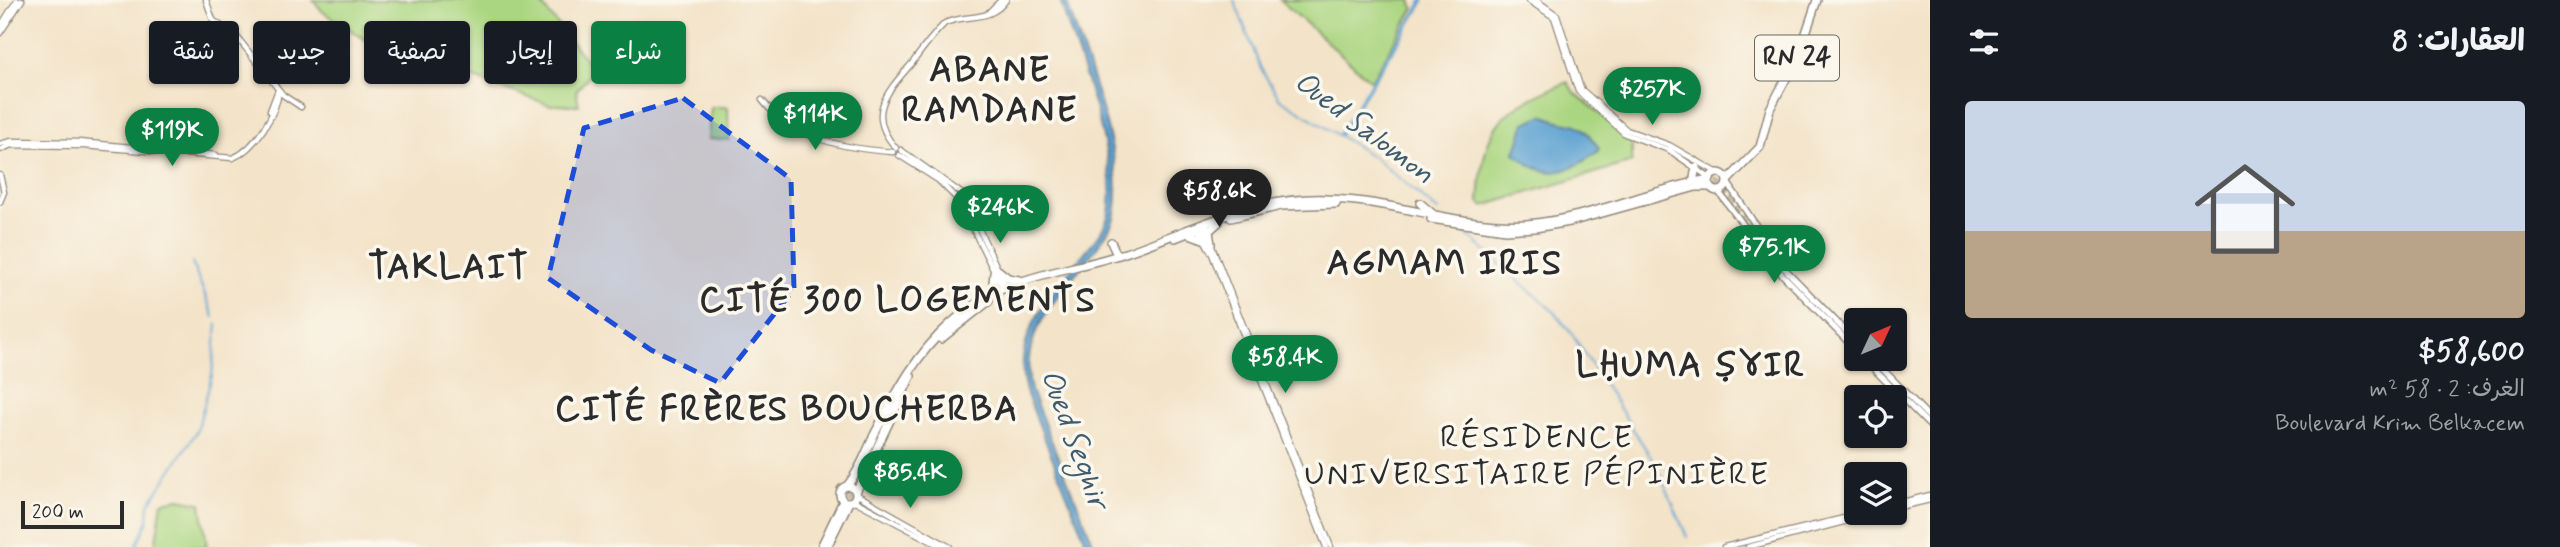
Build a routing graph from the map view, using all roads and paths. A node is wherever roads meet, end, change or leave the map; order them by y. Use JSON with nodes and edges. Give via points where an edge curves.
{"nodes":[{"id":1,"x":17,"y":0,"type":"edge"},
{"id":2,"x":22,"y":0,"type":"edge"},
{"id":3,"x":206,"y":0,"type":"edge"},
{"id":4,"x":1004,"y":0,"type":"edge"},
{"id":5,"x":1528,"y":0,"type":"edge"},
{"id":6,"x":1536,"y":0,"type":"edge"},
{"id":7,"x":1817,"y":0,"type":"edge"},
{"id":8,"x":0,"y":26,"type":"edge"},
{"id":9,"x":0,"y":33,"type":"edge"},
{"id":10,"x":279,"y":90,"type":"junction"},
{"id":11,"x":762,"y":100,"type":"dead end"},
{"id":12,"x":301,"y":107,"type":"dead end"},
{"id":13,"x":0,"y":147,"type":"edge"},
{"id":14,"x":897,"y":151,"type":"junction"},
{"id":15,"x":1696,"y":167,"type":"junction"},
{"id":16,"x":0,"y":175,"type":"edge"},
{"id":17,"x":1718,"y":181,"type":"junction"},
{"id":18,"x":1693,"y":182,"type":"junction"},
{"id":19,"x":965,"y":198,"type":"junction"},
{"id":20,"x":0,"y":201,"type":"edge"},
{"id":21,"x":959,"y":201,"type":"junction"},
{"id":22,"x":1420,"y":202,"type":"dead end"},
{"id":23,"x":1433,"y":215,"type":"junction"},
{"id":24,"x":1219,"y":222,"type":"junction"},
{"id":25,"x":1198,"y":226,"type":"junction"},
{"id":26,"x":977,"y":231,"type":"junction"},
{"id":27,"x":1186,"y":233,"type":"junction"},
{"id":28,"x":1111,"y":242,"type":"dead end"},
{"id":29,"x":1209,"y":242,"type":"junction"},
{"id":30,"x":1117,"y":255,"type":"junction"},
{"id":31,"x":1097,"y":262,"type":"junction"},
{"id":32,"x":1070,"y":268,"type":"junction"},
{"id":33,"x":996,"y":272,"type":"junction"},
{"id":34,"x":1020,"y":280,"type":"junction"},
{"id":35,"x":1005,"y":289,"type":"junction"},
{"id":36,"x":991,"y":295,"type":"junction"},
{"id":37,"x":1844,"y":329,"type":"edge"},
{"id":38,"x":1844,"y":338,"type":"edge"},
{"id":39,"x":1876,"y":371,"type":"edge"},
{"id":40,"x":1885,"y":371,"type":"edge"},
{"id":41,"x":1930,"y":418,"type":"edge"},
{"id":42,"x":886,"y":420,"type":"junction"},
{"id":43,"x":1930,"y":426,"type":"edge"},
{"id":44,"x":850,"y":496,"type":"junction"},
{"id":45,"x":1930,"y":498,"type":"edge"},
{"id":46,"x":1907,"y":503,"type":"edge"},
{"id":47,"x":1844,"y":518,"type":"edge"},
{"id":48,"x":1844,"y":522,"type":"edge"},
{"id":49,"x":824,"y":547,"type":"edge"},
{"id":50,"x":942,"y":547,"type":"edge"},
{"id":51,"x":950,"y":547,"type":"edge"},
{"id":52,"x":1329,"y":547,"type":"edge"},
{"id":53,"x":1724,"y":547,"type":"edge"},
{"id":54,"x":1748,"y":547,"type":"edge"}],
"edges":[{"from":1,"to":8,"type":"street"},
{"from":2,"to":9,"type":"street"},
{"from":3,"to":10,"type":"street","via":[[213,20],[237,37]]},
{"from":4,"to":14,"type":"street","via":[[983,17],[945,23],[893,83],[881,117],[885,134]]},
{"from":5,"to":15,"type":"street","via":[[1554,17],[1578,91],[1625,134],[1669,150]]},
{"from":6,"to":17,"type":"street","via":[[1557,15],[1581,89],[1626,130],[1669,145]]},
{"from":7,"to":17,"type":"main road","number":"RN 24","via":[[1799,54],[1770,109],[1760,147]]},
{"from":10,"to":12,"type":"street"},
{"from":10,"to":13,"type":"street","via":[[271,115],[233,159],[84,146]]},
{"from":11,"to":14,"type":"street","via":[[784,123],[819,140]]},
{"from":14,"to":19,"type":"street"},
{"from":14,"to":21,"type":"street"},
{"from":15,"to":17,"type":"street"},
{"from":15,"to":18,"type":"main road"},
{"from":16,"to":20,"type":"street","via":[[4,192]]},
{"from":17,"to":18,"type":"main road"},
{"from":17,"to":24,"type":"main road","via":[[1570,222],[1520,230],[1329,203],[1281,206]]},
{"from":17,"to":37,"type":"main road","via":[[1774,256]]},
{"from":17,"to":38,"type":"main road","via":[[1774,266]]},
{"from":18,"to":23,"type":"main road","via":[[1538,223],[1499,224]]},
{"from":19,"to":21,"type":"street","via":[[959,195]]},
{"from":19,"to":26,"type":"street"},
{"from":21,"to":26,"type":"street"},
{"from":22,"to":23,"type":"main road"},
{"from":23,"to":25,"type":"main road","via":[[1314,199],[1251,207]]},
{"from":24,"to":25,"type":"main road"},
{"from":24,"to":29,"type":"main road","via":[[1209,231]]},
{"from":25,"to":27,"type":"main road"},
{"from":25,"to":29,"type":"street"},
{"from":25,"to":30,"type":"main road"},
{"from":26,"to":33,"type":"street"},
{"from":27,"to":29,"type":"main road"},
{"from":27,"to":31,"type":"main road","via":[[1132,255]]},
{"from":28,"to":30,"type":"main road"},
{"from":29,"to":52,"type":"street"},
{"from":30,"to":31,"type":"main road"},
{"from":31,"to":32,"type":"main road"},
{"from":32,"to":34,"type":"main road"},
{"from":32,"to":35,"type":"main road"},
{"from":33,"to":34,"type":"main road"},
{"from":33,"to":35,"type":"street"},
{"from":33,"to":36,"type":"main road"},
{"from":34,"to":35,"type":"main road"},
{"from":35,"to":36,"type":"main road"},
{"from":35,"to":42,"type":"main road","via":[[938,342],[908,380]]},
{"from":36,"to":42,"type":"main road","via":[[959,316],[919,356]]},
{"from":39,"to":43,"type":"main road"},
{"from":40,"to":41,"type":"main road"},
{"from":42,"to":44,"type":"main road"},
{"from":42,"to":44,"type":"main road"},
{"from":44,"to":49,"type":"main road"},
{"from":44,"to":50,"type":"street"},
{"from":44,"to":51,"type":"street"},
{"from":45,"to":46,"type":"street"},
{"from":47,"to":53,"type":"street"},
{"from":48,"to":54,"type":"street"}]}
